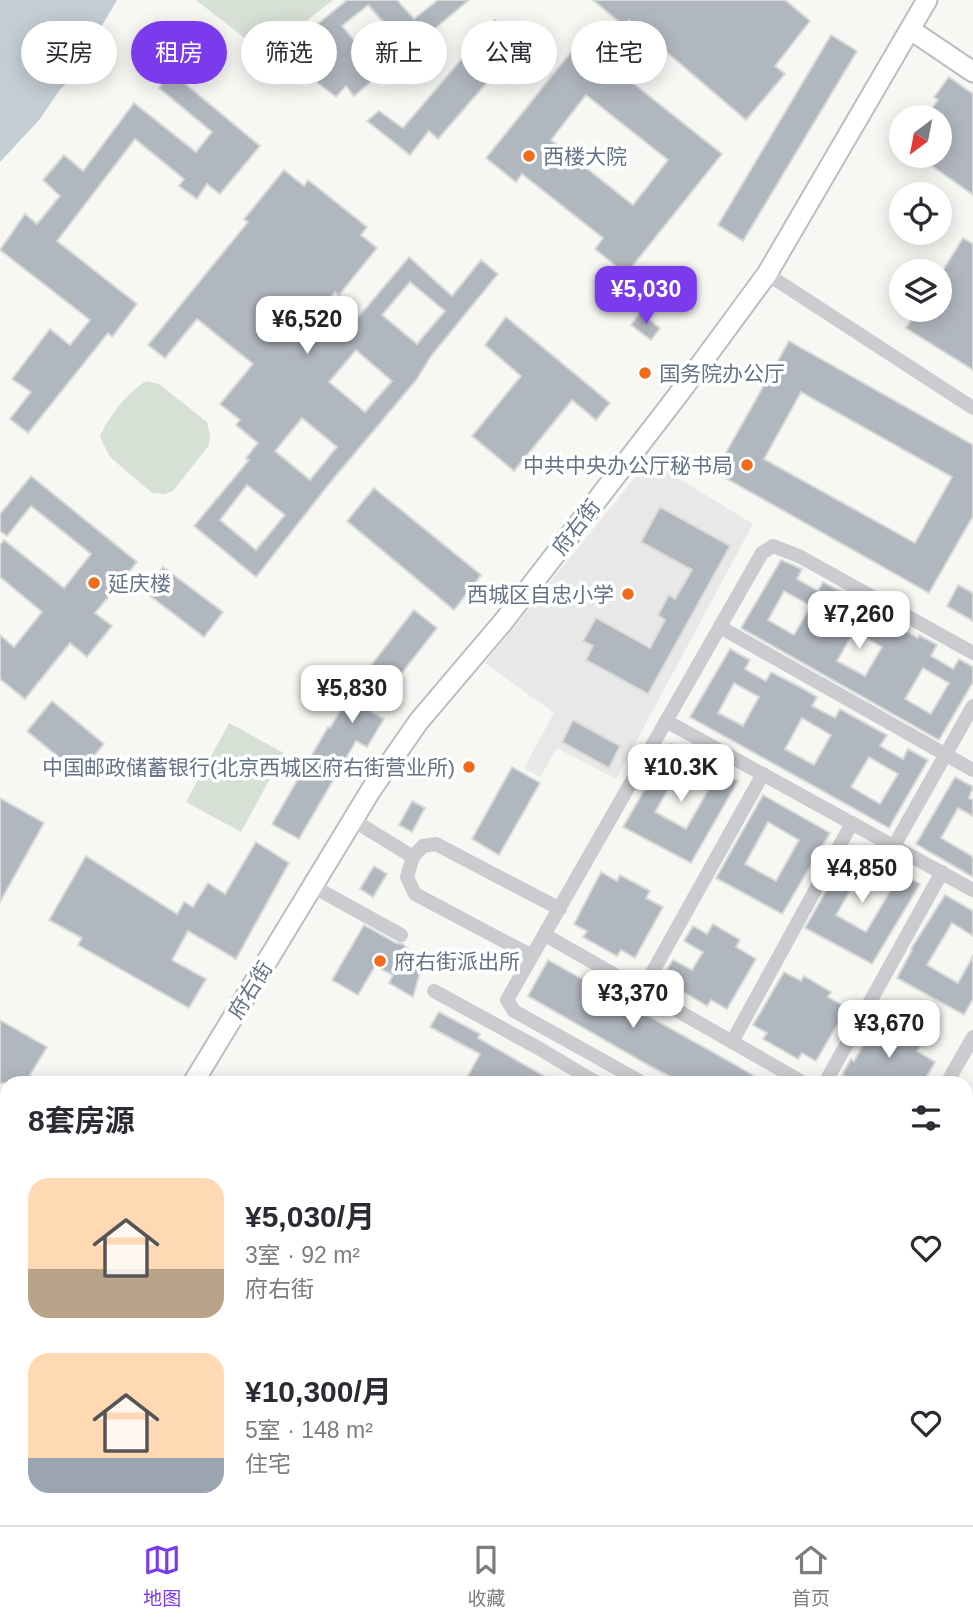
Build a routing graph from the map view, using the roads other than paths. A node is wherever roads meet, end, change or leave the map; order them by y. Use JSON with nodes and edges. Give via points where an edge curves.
{"nodes":[{"id":1,"x":927,"y":0,"type":"edge"},
{"id":2,"x":911,"y":30,"type":"junction"},
{"id":3,"x":973,"y":72,"type":"edge"},
{"id":4,"x":767,"y":274,"type":"junction"},
{"id":5,"x":973,"y":408,"type":"edge"},
{"id":6,"x":720,"y":627,"type":"junction"},
{"id":7,"x":973,"y":653,"type":"edge"},
{"id":8,"x":973,"y":706,"type":"edge"},
{"id":9,"x":666,"y":721,"type":"junction"},
{"id":10,"x":946,"y":755,"type":"junction"},
{"id":11,"x":973,"y":770,"type":"edge"},
{"id":12,"x":763,"y":774,"type":"junction"},
{"id":13,"x":353,"y":820,"type":"junction"},
{"id":14,"x":852,"y":823,"type":"junction"},
{"id":15,"x":894,"y":846,"type":"junction"},
{"id":16,"x":413,"y":857,"type":"junction"},
{"id":17,"x":942,"y":872,"type":"junction"},
{"id":18,"x":314,"y":887,"type":"junction"},
{"id":19,"x":973,"y":890,"type":"edge"},
{"id":20,"x":560,"y":909,"type":"junction"},
{"id":21,"x":401,"y":935,"type":"dead end"},
{"id":22,"x":545,"y":935,"type":"junction"},
{"id":23,"x":532,"y":956,"type":"junction"},
{"id":24,"x":642,"y":990,"type":"junction"},
{"id":25,"x":434,"y":992,"type":"dead end"},
{"id":26,"x":973,"y":1037,"type":"edge"},
{"id":27,"x":732,"y":1042,"type":"junction"},
{"id":28,"x":197,"y":1076,"type":"edge"},
{"id":29,"x":585,"y":1076,"type":"edge"},
{"id":30,"x":630,"y":1076,"type":"edge"},
{"id":31,"x":792,"y":1076,"type":"edge"},
{"id":32,"x":829,"y":1076,"type":"edge"},
{"id":33,"x":951,"y":1076,"type":"edge"}],
"edges":[{"from":1,"to":2,"type":"main road","name":"府右街"},
{"from":2,"to":3,"type":"main road"},
{"from":2,"to":4,"type":"main road","name":"府右街"},
{"from":4,"to":5,"type":"street"},
{"from":4,"to":13,"type":"main road","name":"府右街","via":[[503,622],[419,721]]},
{"from":6,"to":7,"type":"street","via":[[762,553],[773,546]]},
{"from":6,"to":9,"type":"street"},
{"from":6,"to":10,"type":"street"},
{"from":8,"to":10,"type":"street"},
{"from":9,"to":12,"type":"street"},
{"from":9,"to":20,"type":"street"},
{"from":10,"to":11,"type":"street"},
{"from":10,"to":15,"type":"street"},
{"from":12,"to":14,"type":"street"},
{"from":12,"to":24,"type":"street"},
{"from":13,"to":16,"type":"street"},
{"from":13,"to":18,"type":"main road","name":"府右街"},
{"from":14,"to":15,"type":"street"},
{"from":14,"to":27,"type":"street"},
{"from":15,"to":17,"type":"street"},
{"from":16,"to":20,"type":"street","via":[[423,846],[436,845]]},
{"from":16,"to":23,"type":"street","via":[[407,877],[415,894]]},
{"from":17,"to":19,"type":"street"},
{"from":17,"to":32,"type":"street"},
{"from":18,"to":21,"type":"street"},
{"from":18,"to":28,"type":"main road","name":"府右街"},
{"from":20,"to":22,"type":"street"},
{"from":22,"to":23,"type":"street"},
{"from":22,"to":24,"type":"street"},
{"from":23,"to":30,"type":"street","via":[[507,1000],[514,1012]]},
{"from":24,"to":27,"type":"street"},
{"from":25,"to":29,"type":"street"},
{"from":26,"to":33,"type":"street"},
{"from":27,"to":31,"type":"street"}]}
